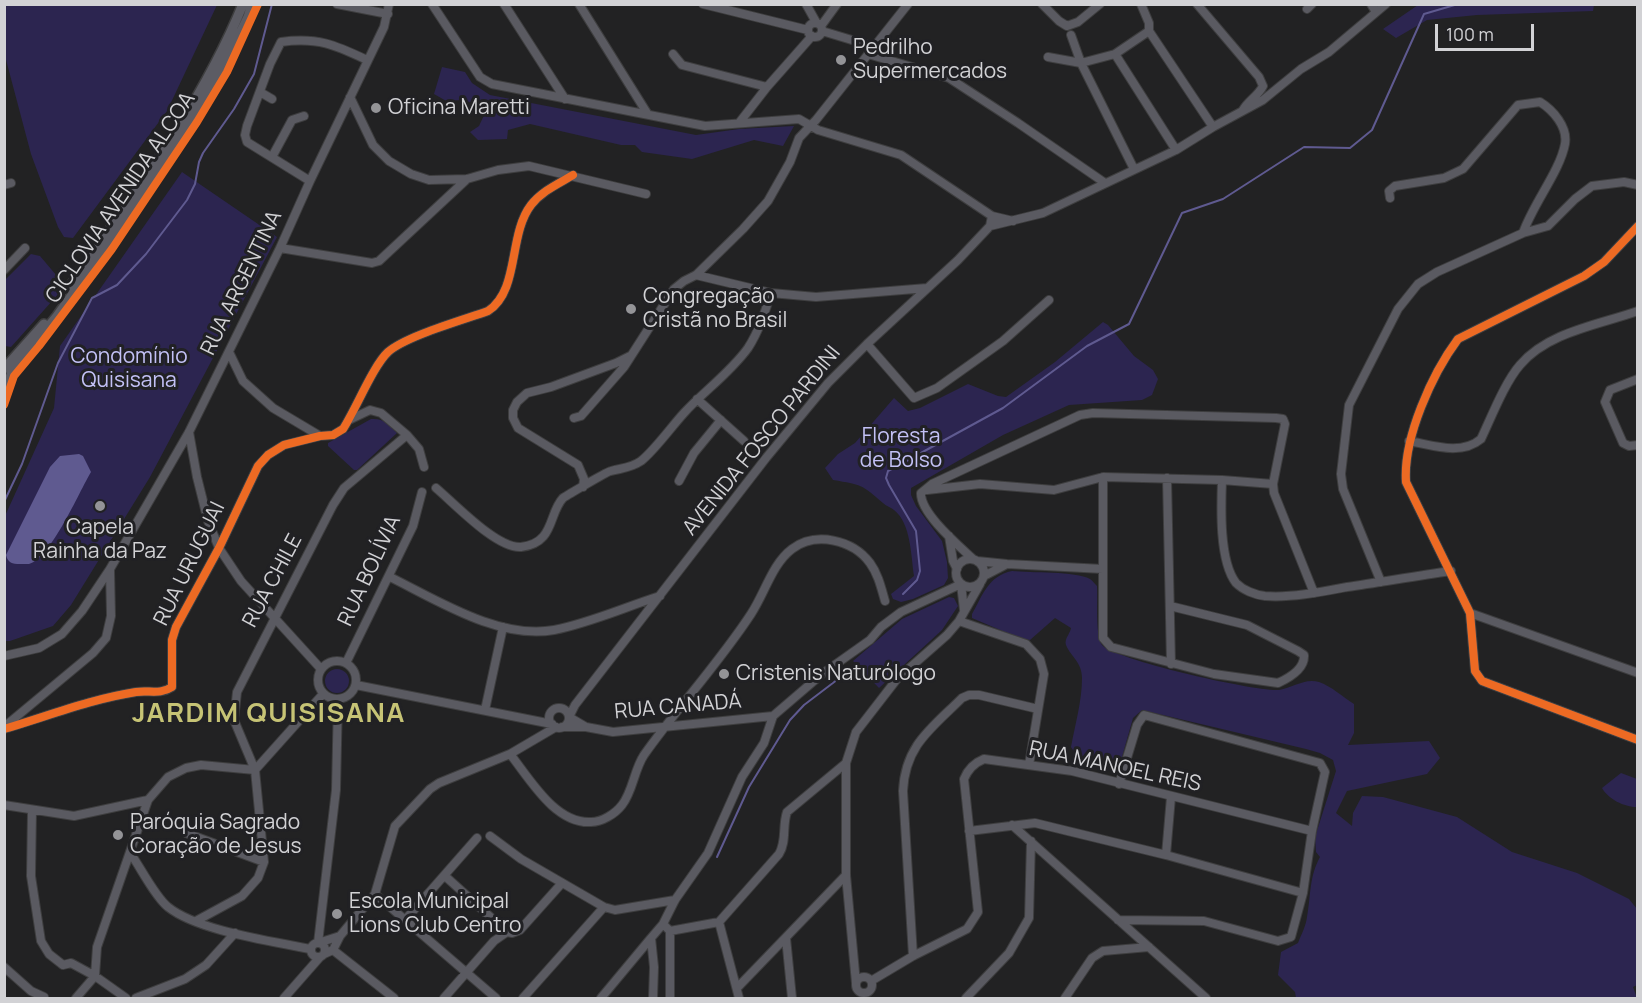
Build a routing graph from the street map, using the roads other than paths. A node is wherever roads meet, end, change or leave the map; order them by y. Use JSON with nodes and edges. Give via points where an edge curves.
{"nodes":[{"id":1,"x":243,"y":4,"type":"edge"},
{"id":2,"x":252,"y":4,"type":"edge"},
{"id":3,"x":337,"y":4,"type":"edge"},
{"id":4,"x":389,"y":4,"type":"edge"},
{"id":5,"x":432,"y":4,"type":"edge"},
{"id":6,"x":504,"y":4,"type":"edge"},
{"id":7,"x":579,"y":4,"type":"edge"},
{"id":8,"x":703,"y":4,"type":"edge"},
{"id":9,"x":806,"y":4,"type":"edge"},
{"id":10,"x":837,"y":4,"type":"edge"},
{"id":11,"x":908,"y":4,"type":"edge"},
{"id":12,"x":1042,"y":4,"type":"edge"},
{"id":13,"x":1100,"y":4,"type":"edge"},
{"id":14,"x":1141,"y":4,"type":"edge"},
{"id":15,"x":1197,"y":4,"type":"edge"},
{"id":16,"x":1371,"y":4,"type":"edge"},
{"id":17,"x":1386,"y":4,"type":"edge"},
{"id":18,"x":732,"y":8,"type":"edge"},
{"id":19,"x":1376,"y":12,"type":"junction"},
{"id":20,"x":388,"y":14,"type":"junction"},
{"id":21,"x":820,"y":26,"type":"junction"},
{"id":22,"x":1149,"y":31,"type":"junction"},
{"id":23,"x":810,"y":33,"type":"junction"},
{"id":24,"x":1071,"y":35,"type":"dead end"},
{"id":25,"x":875,"y":46,"type":"junction"},
{"id":26,"x":673,"y":54,"type":"dead end"},
{"id":27,"x":868,"y":54,"type":"junction"},
{"id":28,"x":1115,"y":54,"type":"junction"},
{"id":29,"x":1048,"y":57,"type":"dead end"},
{"id":30,"x":367,"y":60,"type":"junction"},
{"id":31,"x":1081,"y":63,"type":"junction"},
{"id":32,"x":767,"y":87,"type":"junction"},
{"id":33,"x":260,"y":92,"type":"junction"},
{"id":34,"x":350,"y":98,"type":"junction"},
{"id":35,"x":272,"y":99,"type":"dead end"},
{"id":36,"x":565,"y":99,"type":"junction"},
{"id":37,"x":1242,"y":112,"type":"junction"},
{"id":38,"x":647,"y":113,"type":"junction"},
{"id":39,"x":304,"y":116,"type":"dead end"},
{"id":40,"x":739,"y":123,"type":"junction"},
{"id":41,"x":810,"y":125,"type":"junction"},
{"id":42,"x":1213,"y":127,"type":"junction"},
{"id":43,"x":1176,"y":150,"type":"junction"},
{"id":44,"x":272,"y":157,"type":"junction"},
{"id":45,"x":1134,"y":169,"type":"junction"},
{"id":46,"x":573,"y":176,"type":"junction"},
{"id":47,"x":467,"y":179,"type":"junction"},
{"id":48,"x":310,"y":181,"type":"junction"},
{"id":49,"x":1106,"y":183,"type":"junction"},
{"id":50,"x":1638,"y":185,"type":"edge"},
{"id":51,"x":646,"y":194,"type":"dead end"},
{"id":52,"x":1390,"y":198,"type":"dead end"},
{"id":53,"x":992,"y":216,"type":"junction"},
{"id":54,"x":1013,"y":221,"type":"junction"},
{"id":55,"x":990,"y":226,"type":"junction"},
{"id":56,"x":1638,"y":226,"type":"edge"},
{"id":57,"x":1523,"y":233,"type":"junction"},
{"id":58,"x":280,"y":248,"type":"junction"},
{"id":59,"x":25,"y":249,"type":"dead end"},
{"id":60,"x":4,"y":270,"type":"edge"},
{"id":61,"x":696,"y":276,"type":"junction"},
{"id":62,"x":927,"y":288,"type":"junction"},
{"id":63,"x":771,"y":293,"type":"junction"},
{"id":64,"x":1049,"y":300,"type":"dead end"},
{"id":65,"x":1638,"y":311,"type":"edge"},
{"id":66,"x":867,"y":344,"type":"junction"},
{"id":67,"x":229,"y":352,"type":"junction"},
{"id":68,"x":631,"y":356,"type":"junction"},
{"id":69,"x":4,"y":369,"type":"edge"},
{"id":70,"x":1638,"y":379,"type":"edge"},
{"id":71,"x":4,"y":394,"type":"edge"},
{"id":72,"x":697,"y":399,"type":"junction"},
{"id":73,"x":574,"y":418,"type":"dead end"},
{"id":74,"x":349,"y":420,"type":"junction"},
{"id":75,"x":721,"y":420,"type":"junction"},
{"id":76,"x":189,"y":432,"type":"junction"},
{"id":77,"x":408,"y":435,"type":"junction"},
{"id":78,"x":320,"y":436,"type":"junction"},
{"id":79,"x":744,"y":441,"type":"dead end"},
{"id":80,"x":1409,"y":441,"type":"junction"},
{"id":81,"x":1638,"y":445,"type":"edge"},
{"id":82,"x":424,"y":467,"type":"dead end"},
{"id":83,"x":1103,"y":477,"type":"junction"},
{"id":84,"x":1167,"y":478,"type":"junction"},
{"id":85,"x":1222,"y":480,"type":"junction"},
{"id":86,"x":679,"y":481,"type":"dead end"},
{"id":87,"x":1273,"y":484,"type":"junction"},
{"id":88,"x":583,"y":487,"type":"junction"},
{"id":89,"x":436,"y":488,"type":"dead end"},
{"id":90,"x":927,"y":490,"type":"junction"},
{"id":91,"x":422,"y":492,"type":"dead end"},
{"id":92,"x":949,"y":536,"type":"junction"},
{"id":93,"x":219,"y":548,"type":"junction"},
{"id":94,"x":975,"y":560,"type":"junction"},
{"id":95,"x":1007,"y":564,"type":"junction"},
{"id":96,"x":110,"y":569,"type":"junction"},
{"id":97,"x":957,"y":569,"type":"junction"},
{"id":98,"x":1103,"y":569,"type":"junction"},
{"id":99,"x":1451,"y":571,"type":"junction"},
{"id":100,"x":390,"y":577,"type":"junction"},
{"id":101,"x":982,"y":580,"type":"junction"},
{"id":102,"x":959,"y":581,"type":"junction"},
{"id":103,"x":1381,"y":582,"type":"junction"},
{"id":104,"x":1314,"y":593,"type":"junction"},
{"id":105,"x":660,"y":596,"type":"junction"},
{"id":106,"x":885,"y":601,"type":"dead end"},
{"id":107,"x":1170,"y":606,"type":"junction"},
{"id":108,"x":964,"y":610,"type":"junction"},
{"id":109,"x":1470,"y":613,"type":"junction"},
{"id":110,"x":275,"y":618,"type":"junction"},
{"id":111,"x":959,"y":621,"type":"junction"},
{"id":112,"x":503,"y":627,"type":"junction"},
{"id":113,"x":4,"y":656,"type":"edge"},
{"id":114,"x":346,"y":663,"type":"junction"},
{"id":115,"x":1171,"y":664,"type":"junction"},
{"id":116,"x":321,"y":669,"type":"junction"},
{"id":117,"x":1638,"y":673,"type":"edge"},
{"id":118,"x":356,"y":685,"type":"junction"},
{"id":119,"x":323,"y":694,"type":"junction"},
{"id":120,"x":338,"y":699,"type":"junction"},
{"id":121,"x":575,"y":705,"type":"junction"},
{"id":122,"x":561,"y":708,"type":"junction"},
{"id":123,"x":1038,"y":709,"type":"junction"},
{"id":124,"x":485,"y":710,"type":"junction"},
{"id":125,"x":551,"y":712,"type":"junction"},
{"id":126,"x":773,"y":716,"type":"junction"},
{"id":127,"x":569,"y":717,"type":"junction"},
{"id":128,"x":528,"y":718,"type":"junction"},
{"id":129,"x":557,"y":726,"type":"junction"},
{"id":130,"x":586,"y":727,"type":"junction"},
{"id":131,"x":4,"y":728,"type":"edge"},
{"id":132,"x":665,"y":728,"type":"junction"},
{"id":133,"x":1638,"y":740,"type":"edge"},
{"id":134,"x":510,"y":754,"type":"junction"},
{"id":135,"x":846,"y":763,"type":"junction"},
{"id":136,"x":1029,"y":765,"type":"junction"},
{"id":137,"x":255,"y":770,"type":"junction"},
{"id":138,"x":1119,"y":784,"type":"junction"},
{"id":139,"x":1171,"y":797,"type":"junction"},
{"id":140,"x":148,"y":800,"type":"junction"},
{"id":141,"x":4,"y":805,"type":"edge"},
{"id":142,"x":32,"y":810,"type":"junction"},
{"id":143,"x":1012,"y":825,"type":"junction"},
{"id":144,"x":969,"y":831,"type":"junction"},
{"id":145,"x":1312,"y":831,"type":"junction"},
{"id":146,"x":186,"y":833,"type":"dead end"},
{"id":147,"x":490,"y":836,"type":"dead end"},
{"id":148,"x":477,"y":838,"type":"dead end"},
{"id":149,"x":1031,"y":841,"type":"junction"},
{"id":150,"x":131,"y":854,"type":"junction"},
{"id":151,"x":1166,"y":855,"type":"junction"},
{"id":152,"x":264,"y":862,"type":"junction"},
{"id":153,"x":846,"y":875,"type":"junction"},
{"id":154,"x":445,"y":876,"type":"junction"},
{"id":155,"x":562,"y":883,"type":"junction"},
{"id":156,"x":1303,"y":893,"type":"junction"},
{"id":157,"x":375,"y":894,"type":"junction"},
{"id":158,"x":675,"y":900,"type":"junction"},
{"id":159,"x":604,"y":907,"type":"junction"},
{"id":160,"x":405,"y":920,"type":"junction"},
{"id":161,"x":1118,"y":920,"type":"junction"},
{"id":162,"x":196,"y":921,"type":"junction"},
{"id":163,"x":719,"y":922,"type":"junction"},
{"id":164,"x":663,"y":924,"type":"junction"},
{"id":165,"x":670,"y":931,"type":"junction"},
{"id":166,"x":507,"y":932,"type":"junction"},
{"id":167,"x":235,"y":933,"type":"junction"},
{"id":168,"x":340,"y":936,"type":"junction"},
{"id":169,"x":651,"y":938,"type":"junction"},
{"id":170,"x":786,"y":938,"type":"junction"},
{"id":171,"x":318,"y":943,"type":"junction"},
{"id":172,"x":1149,"y":947,"type":"junction"},
{"id":173,"x":310,"y":949,"type":"junction"},
{"id":174,"x":333,"y":950,"type":"junction"},
{"id":175,"x":322,"y":956,"type":"junction"},
{"id":176,"x":914,"y":956,"type":"junction"},
{"id":177,"x":4,"y":967,"type":"edge"},
{"id":178,"x":466,"y":974,"type":"junction"},
{"id":179,"x":94,"y":976,"type":"junction"},
{"id":180,"x":871,"y":981,"type":"junction"},
{"id":181,"x":856,"y":986,"type":"junction"},
{"id":182,"x":737,"y":988,"type":"junction"},
{"id":183,"x":869,"y":995,"type":"edge"},
{"id":184,"x":44,"y":997,"type":"edge"},
{"id":185,"x":76,"y":999,"type":"edge"},
{"id":186,"x":126,"y":999,"type":"edge"},
{"id":187,"x":136,"y":999,"type":"edge"},
{"id":188,"x":284,"y":999,"type":"edge"},
{"id":189,"x":394,"y":999,"type":"edge"},
{"id":190,"x":444,"y":999,"type":"edge"},
{"id":191,"x":496,"y":999,"type":"edge"},
{"id":192,"x":523,"y":999,"type":"edge"},
{"id":193,"x":601,"y":999,"type":"edge"},
{"id":194,"x":653,"y":999,"type":"edge"},
{"id":195,"x":670,"y":999,"type":"edge"},
{"id":196,"x":739,"y":999,"type":"edge"},
{"id":197,"x":792,"y":999,"type":"edge"},
{"id":198,"x":858,"y":999,"type":"edge"},
{"id":199,"x":966,"y":999,"type":"edge"},
{"id":200,"x":1065,"y":999,"type":"edge"},
{"id":201,"x":1206,"y":999,"type":"edge"}],
"edges":[{"from":1,"to":69,"type":"main road","via":[[222,53],[158,160],[46,322]]},
{"from":2,"to":71,"type":"main road","via":[[226,62],[169,158],[57,316],[13,369]]},
{"from":3,"to":20,"type":"street"},
{"from":4,"to":20,"type":"street","name":"RUA ARGENTINA"},
{"from":5,"to":36,"type":"street","via":[[484,80]]},
{"from":6,"to":36,"type":"street"},
{"from":7,"to":38,"type":"street"},
{"from":8,"to":18,"type":"street"},
{"from":9,"to":21,"type":"street"},
{"from":10,"to":21,"type":"street"},
{"from":11,"to":25,"type":"street"},
{"from":12,"to":13,"type":"street","via":[[1067,26]]},
{"from":14,"to":22,"type":"street"},
{"from":15,"to":37,"type":"street","via":[[1263,86]]},
{"from":16,"to":19,"type":"street"},
{"from":17,"to":19,"type":"street"},
{"from":18,"to":23,"type":"street"},
{"from":19,"to":37,"type":"street","via":[[1329,52]]},
{"from":20,"to":30,"type":"street","name":"RUA ARGENTINA"},
{"from":21,"to":23,"type":"street","via":[[818,36]]},
{"from":21,"to":23,"type":"street","via":[[809,25]]},
{"from":21,"to":25,"type":"street"},
{"from":22,"to":28,"type":"street"},
{"from":22,"to":42,"type":"street"},
{"from":23,"to":32,"type":"street"},
{"from":24,"to":31,"type":"street"},
{"from":25,"to":27,"type":"street"},
{"from":26,"to":32,"type":"street","via":[[682,65]]},
{"from":27,"to":41,"type":"street"},
{"from":27,"to":49,"type":"street","via":[[949,78]]},
{"from":28,"to":31,"type":"street"},
{"from":28,"to":43,"type":"street"},
{"from":29,"to":31,"type":"street"},
{"from":30,"to":33,"type":"street","via":[[333,44],[281,42]]},
{"from":30,"to":34,"type":"street","name":"RUA ARGENTINA"},
{"from":31,"to":45,"type":"street"},
{"from":32,"to":40,"type":"street"},
{"from":33,"to":35,"type":"street"},
{"from":33,"to":44,"type":"street","via":[[245,135],[247,142]]},
{"from":34,"to":47,"type":"street","via":[[373,145],[389,161],[429,180]]},
{"from":34,"to":48,"type":"street","name":"RUA ARGENTINA"},
{"from":36,"to":38,"type":"street"},
{"from":37,"to":42,"type":"street"},
{"from":38,"to":40,"type":"street","via":[[705,126]]},
{"from":39,"to":44,"type":"street","via":[[292,120]]},
{"from":40,"to":41,"type":"street","via":[[799,119]]},
{"from":41,"to":53,"type":"street","via":[[901,154]]},
{"from":41,"to":61,"type":"street","via":[[799,138],[768,201]]},
{"from":42,"to":43,"type":"street"},
{"from":43,"to":45,"type":"street"},
{"from":44,"to":48,"type":"street"},
{"from":45,"to":49,"type":"street"},
{"from":46,"to":47,"type":"street","via":[[529,166]]},
{"from":46,"to":51,"type":"street"},
{"from":46,"to":74,"type":"street","via":[[531,204],[521,222],[504,294],[496,306],[388,351]]},
{"from":47,"to":58,"type":"street","via":[[379,261]]},
{"from":48,"to":58,"type":"street","name":"RUA ARGENTINA"},
{"from":49,"to":54,"type":"street","via":[[1043,213]]},
{"from":50,"to":57,"type":"street","via":[[1624,182],[1592,186],[1548,226]]},
{"from":52,"to":57,"type":"street","via":[[1389,191],[1395,186],[1444,178],[1463,169],[1518,105],[1540,102],[1551,109],[1566,142]]},
{"from":53,"to":54,"type":"street"},
{"from":53,"to":55,"type":"street"},
{"from":54,"to":55,"type":"street"},
{"from":55,"to":62,"type":"street","name":"AVENIDA FOSCO PARDINI"},
{"from":56,"to":80,"type":"street","via":[[1604,262],[1584,276],[1458,339],[1442,364]]},
{"from":57,"to":103,"type":"street","via":[[1418,284],[1398,309],[1349,405],[1341,474],[1343,489]]},
{"from":58,"to":67,"type":"street","name":"RUA ARGENTINA"},
{"from":59,"to":60,"type":"street"},
{"from":61,"to":63,"type":"street"},
{"from":61,"to":68,"type":"street","via":[[674,289]]},
{"from":62,"to":63,"type":"street","via":[[816,297]]},
{"from":62,"to":66,"type":"street","name":"AVENIDA FOSCO PARDINI"},
{"from":63,"to":72,"type":"street","via":[[748,348]]},
{"from":64,"to":66,"type":"street","via":[[1004,341],[937,388],[914,398]]},
{"from":65,"to":80,"type":"street","via":[[1542,345],[1519,365],[1481,440],[1472,447],[1461,449]]},
{"from":66,"to":105,"type":"street","name":"AVENIDA FOSCO PARDINI","via":[[828,383]]},
{"from":67,"to":76,"type":"street","name":"RUA ARGENTINA"},
{"from":67,"to":78,"type":"street","via":[[243,381],[273,408]]},
{"from":68,"to":73,"type":"street","via":[[581,416]]},
{"from":68,"to":88,"type":"street","via":[[527,393],[513,410],[518,428],[578,465]]},
{"from":70,"to":81,"type":"street","via":[[1610,390],[1605,402],[1623,443]]},
{"from":72,"to":75,"type":"street"},
{"from":72,"to":88,"type":"street","via":[[642,460],[609,471]]},
{"from":74,"to":77,"type":"street","via":[[370,410],[381,413]]},
{"from":74,"to":78,"type":"street","name":"RUA URUGUAI","via":[[333,435]]},
{"from":75,"to":79,"type":"street"},
{"from":75,"to":86,"type":"street","via":[[694,453]]},
{"from":76,"to":93,"type":"street","via":[[208,521]]},
{"from":76,"to":96,"type":"street","name":"RUA ARGENTINA"},
{"from":77,"to":82,"type":"street","via":[[419,449]]},
{"from":77,"to":110,"type":"street","name":"RUA CHILE","via":[[344,488]]},
{"from":78,"to":93,"type":"street","name":"RUA URUGUAI","via":[[284,445],[258,466]]},
{"from":80,"to":99,"type":"street","via":[[1406,482]]},
{"from":83,"to":84,"type":"street"},
{"from":83,"to":90,"type":"street","via":[[1054,490],[980,484]]},
{"from":83,"to":98,"type":"street"},
{"from":84,"to":85,"type":"street"},
{"from":84,"to":107,"type":"street"},
{"from":85,"to":87,"type":"street"},
{"from":85,"to":104,"type":"street","via":[[1220,518],[1235,582],[1266,596]]},
{"from":87,"to":90,"type":"street","via":[[1283,419],[1093,413],[1080,415],[932,484]]},
{"from":87,"to":104,"type":"street"},
{"from":88,"to":89,"type":"street","via":[[565,496],[540,539],[519,547],[507,545],[490,534]]},
{"from":90,"to":92,"type":"street","via":[[921,493],[922,502]]},
{"from":91,"to":100,"type":"street","name":"RUA BOLÍVIA","via":[[413,526]]},
{"from":92,"to":94,"type":"street"},
{"from":92,"to":97,"type":"street"},
{"from":93,"to":110,"type":"street","via":[[241,581]]},
{"from":93,"to":131,"type":"street","name":"RUA URUGUAI","via":[[176,627],[172,640],[172,687],[164,692],[109,696]]},
{"from":94,"to":95,"type":"street"},
{"from":94,"to":97,"type":"street","via":[[965,560]]},
{"from":94,"to":101,"type":"street","via":[[983,567]]},
{"from":95,"to":98,"type":"street"},
{"from":95,"to":101,"type":"street"},
{"from":96,"to":113,"type":"street","name":"RUA ARGENTINA","via":[[62,634],[39,648]]},
{"from":96,"to":131,"type":"street","via":[[111,616],[106,638]]},
{"from":97,"to":102,"type":"street"},
{"from":98,"to":115,"type":"street","via":[[1103,638],[1111,647]]},
{"from":99,"to":103,"type":"street"},
{"from":99,"to":109,"type":"street"},
{"from":100,"to":112,"type":"street","via":[[476,619]]},
{"from":100,"to":114,"type":"street","name":"RUA BOLÍVIA"},
{"from":101,"to":102,"type":"street","via":[[968,587]]},
{"from":101,"to":108,"type":"street"},
{"from":102,"to":108,"type":"street"},
{"from":102,"to":126,"type":"street","via":[[880,627],[870,640]]},
{"from":103,"to":104,"type":"street"},
{"from":105,"to":112,"type":"street","via":[[552,630]]},
{"from":105,"to":121,"type":"street","name":"AVENIDA FOSCO PARDINI"},
{"from":106,"to":132,"type":"street","via":[[869,562],[848,545],[822,539],[800,544],[781,561],[752,613]]},
{"from":107,"to":115,"type":"street"},
{"from":107,"to":115,"type":"street","via":[[1247,625],[1304,655],[1300,668],[1278,682]]},
{"from":108,"to":111,"type":"street"},
{"from":109,"to":117,"type":"street"},
{"from":109,"to":133,"type":"street","via":[[1475,671],[1482,681]]},
{"from":110,"to":116,"type":"street"},
{"from":110,"to":137,"type":"street","name":"RUA CHILE","via":[[237,692],[235,704],[234,720]]},
{"from":111,"to":123,"type":"street","via":[[1026,644],[1036,654],[1044,674]]},
{"from":111,"to":135,"type":"street","via":[[897,679],[856,732]]},
{"from":112,"to":124,"type":"street"},
{"from":114,"to":116,"type":"street","via":[[330,662]]},
{"from":114,"to":118,"type":"street","via":[[355,673]]},
{"from":116,"to":119,"type":"street","via":[[317,680]]},
{"from":118,"to":120,"type":"street","via":[[349,695]]},
{"from":118,"to":124,"type":"street"},
{"from":119,"to":120,"type":"street"},
{"from":119,"to":137,"type":"street"},
{"from":120,"to":171,"type":"street","via":[[336,790]]},
{"from":121,"to":122,"type":"street"},
{"from":121,"to":127,"type":"street","name":"AVENIDA FOSCO PARDINI"},
{"from":122,"to":125,"type":"street"},
{"from":122,"to":127,"type":"street"},
{"from":123,"to":136,"type":"street"},
{"from":123,"to":176,"type":"street","via":[[969,695],[920,739],[908,758],[903,791]]},
{"from":124,"to":128,"type":"street"},
{"from":125,"to":128,"type":"street"},
{"from":125,"to":129,"type":"street","via":[[550,718]]},
{"from":126,"to":132,"type":"street","name":"RUA CANADÁ"},
{"from":126,"to":158,"type":"street","via":[[764,743],[742,777],[708,853]]},
{"from":127,"to":129,"type":"street","via":[[566,724]]},
{"from":127,"to":130,"type":"street"},
{"from":128,"to":129,"type":"street"},
{"from":129,"to":130,"type":"street"},
{"from":129,"to":134,"type":"street"},
{"from":130,"to":132,"type":"street","name":"RUA CANADÁ","via":[[613,732]]},
{"from":132,"to":134,"type":"street","via":[[642,759],[623,804],[616,812],[591,822],[577,821],[556,810]]},
{"from":134,"to":157,"type":"street","via":[[439,783],[402,816],[394,825]]},
{"from":135,"to":153,"type":"street"},
{"from":135,"to":163,"type":"street","via":[[788,812],[779,854]]},
{"from":136,"to":138,"type":"street","name":"RUA MANOEL REIS","via":[[1072,771]]},
{"from":136,"to":144,"type":"street","name":"RUA MANOEL REIS","via":[[984,759],[967,771],[964,779]]},
{"from":137,"to":140,"type":"street","via":[[201,765],[186,768],[168,777]]},
{"from":137,"to":152,"type":"street"},
{"from":138,"to":139,"type":"street","name":"RUA MANOEL REIS"},
{"from":138,"to":145,"type":"street","via":[[1137,725],[1140,718],[1148,715],[1320,763],[1325,772]]},
{"from":139,"to":145,"type":"street","name":"RUA MANOEL REIS"},
{"from":139,"to":151,"type":"street"},
{"from":140,"to":142,"type":"street","via":[[74,816]]},
{"from":140,"to":150,"type":"street"},
{"from":141,"to":142,"type":"street"},
{"from":142,"to":179,"type":"street","via":[[31,876],[41,941],[63,965],[71,963]]},
{"from":143,"to":144,"type":"street"},
{"from":143,"to":149,"type":"street"},
{"from":143,"to":151,"type":"street","via":[[1035,824]]},
{"from":144,"to":176,"type":"street","name":"RUA MANOEL REIS","via":[[978,912],[967,929]]},
{"from":145,"to":156,"type":"street"},
{"from":146,"to":152,"type":"street"},
{"from":147,"to":155,"type":"street"},
{"from":148,"to":154,"type":"street"},
{"from":149,"to":161,"type":"street"},
{"from":149,"to":199,"type":"street","via":[[1029,918],[1009,953]]},
{"from":150,"to":162,"type":"street","via":[[166,906]]},
{"from":150,"to":179,"type":"street","via":[[97,947]]},
{"from":151,"to":156,"type":"street"},
{"from":152,"to":162,"type":"street","via":[[258,878],[242,896]]},
{"from":153,"to":170,"type":"street"},
{"from":153,"to":181,"type":"street"},
{"from":154,"to":160,"type":"street"},
{"from":154,"to":166,"type":"street"},
{"from":155,"to":159,"type":"street"},
{"from":155,"to":166,"type":"street","via":[[520,930]]},
{"from":156,"to":161,"type":"street","via":[[1287,940],[1204,921]]},
{"from":157,"to":160,"type":"street"},
{"from":157,"to":168,"type":"street"},
{"from":158,"to":159,"type":"street","via":[[615,909]]},
{"from":158,"to":164,"type":"street"},
{"from":159,"to":192,"type":"street"},
{"from":160,"to":178,"type":"street"},
{"from":161,"to":172,"type":"street"},
{"from":162,"to":167,"type":"street"},
{"from":163,"to":165,"type":"street"},
{"from":163,"to":182,"type":"street"},
{"from":164,"to":165,"type":"street"},
{"from":164,"to":169,"type":"street"},
{"from":165,"to":195,"type":"street"},
{"from":166,"to":178,"type":"street","via":[[494,941]]},
{"from":167,"to":173,"type":"street"},
{"from":167,"to":187,"type":"street","via":[[206,965],[185,979]]},
{"from":168,"to":171,"type":"street"},
{"from":168,"to":174,"type":"street"},
{"from":169,"to":193,"type":"street"},
{"from":169,"to":194,"type":"street"},
{"from":170,"to":182,"type":"street"},
{"from":170,"to":197,"type":"street"},
{"from":171,"to":173,"type":"street"},
{"from":171,"to":175,"type":"street","via":[[325,948]]},
{"from":172,"to":200,"type":"street","via":[[1103,951],[1092,958]]},
{"from":172,"to":201,"type":"street"},
{"from":173,"to":175,"type":"street","via":[[314,956]]},
{"from":174,"to":175,"type":"street"},
{"from":174,"to":189,"type":"street"},
{"from":175,"to":188,"type":"street"},
{"from":176,"to":180,"type":"street","name":"RUA MANOEL REIS"},
{"from":177,"to":184,"type":"street"},
{"from":178,"to":190,"type":"street"},
{"from":178,"to":191,"type":"street"},
{"from":179,"to":185,"type":"street"},
{"from":179,"to":186,"type":"street"},
{"from":180,"to":181,"type":"street","via":[[861,978]]},
{"from":180,"to":183,"type":"street"},
{"from":181,"to":183,"type":"street"},
{"from":181,"to":198,"type":"street"},
{"from":182,"to":196,"type":"street"}]}
